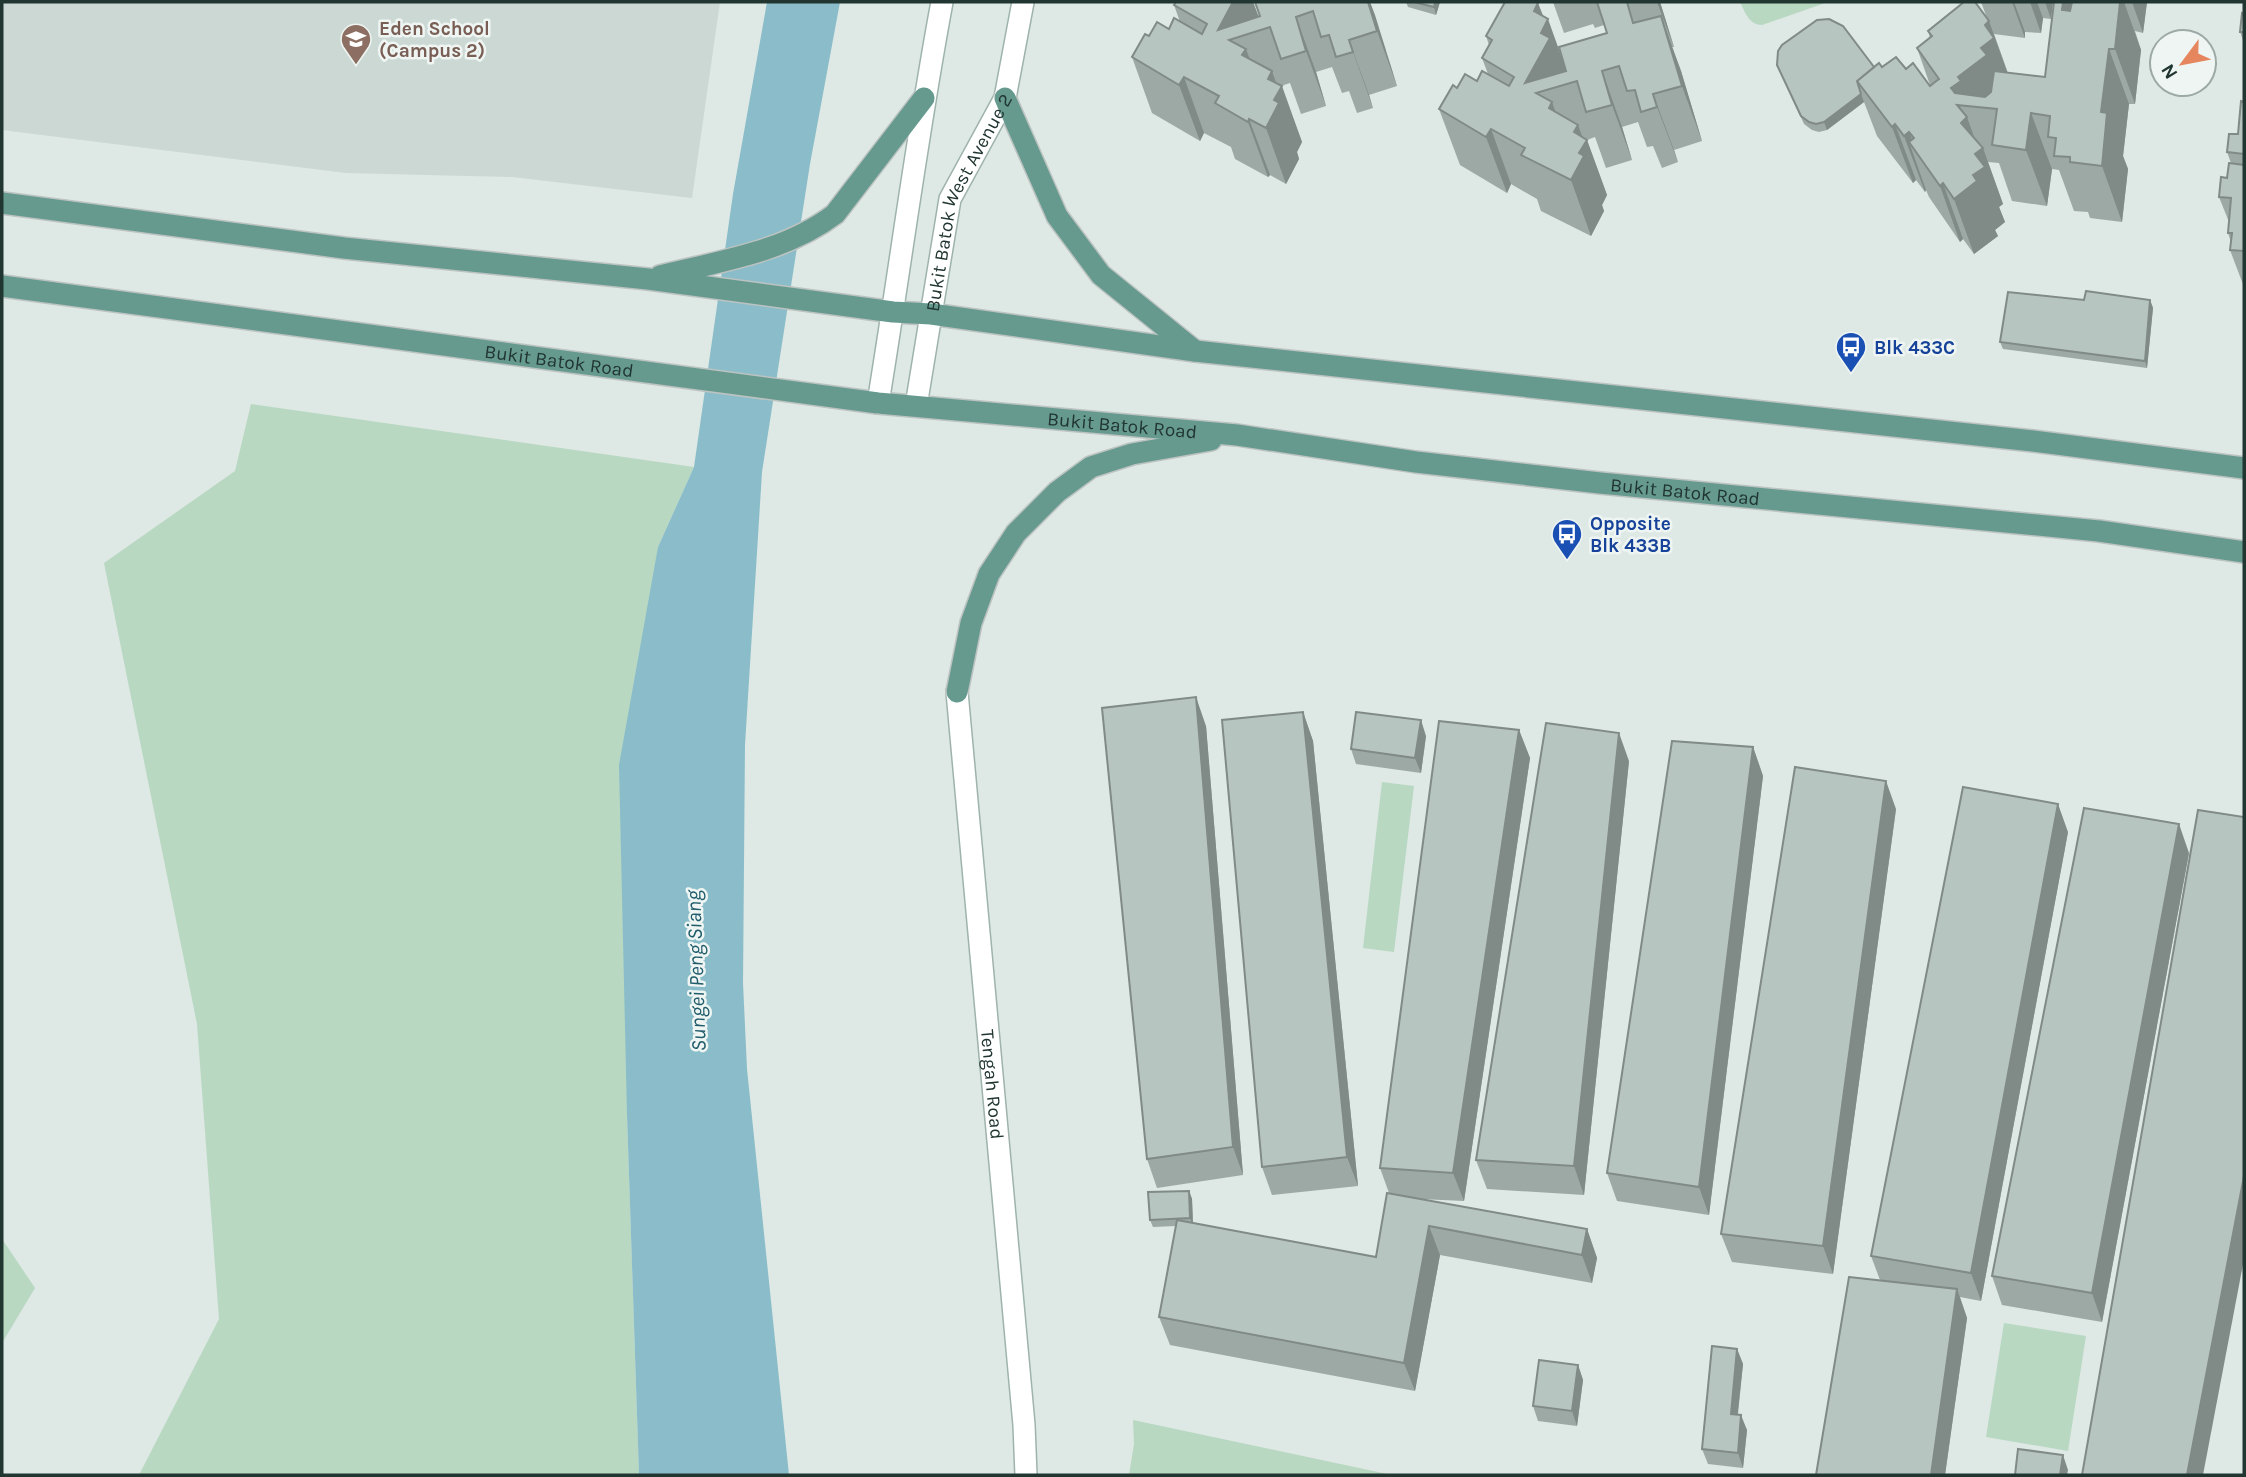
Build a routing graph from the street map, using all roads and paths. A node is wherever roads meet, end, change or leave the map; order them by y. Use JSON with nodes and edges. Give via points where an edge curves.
{"nodes":[{"id":1,"x":942,"y":2,"type":"edge"},
{"id":2,"x":1023,"y":2,"type":"edge"},
{"id":3,"x":924,"y":98,"type":"junction"},
{"id":4,"x":1005,"y":98,"type":"junction"},
{"id":5,"x":2,"y":203,"type":"edge"},
{"id":6,"x":648,"y":279,"type":"junction"},
{"id":7,"x":2,"y":286,"type":"edge"},
{"id":8,"x":893,"y":312,"type":"junction"},
{"id":9,"x":931,"y":314,"type":"junction"},
{"id":10,"x":1195,"y":351,"type":"junction"},
{"id":11,"x":878,"y":403,"type":"junction"},
{"id":12,"x":916,"y":406,"type":"junction"},
{"id":13,"x":1237,"y":435,"type":"junction"},
{"id":14,"x":2244,"y":468,"type":"edge"},
{"id":15,"x":2244,"y":551,"type":"edge"},
{"id":16,"x":1026,"y":1475,"type":"edge"}],
"edges":[{"from":1,"to":3,"type":"main road","name":"Bukit Batok West Avenue 2"},
{"from":2,"to":4,"type":"main road","name":"Bukit Batok West Avenue 2"},
{"from":3,"to":6,"type":"main road","via":[[835,214],[817,228],[769,250]]},
{"from":3,"to":8,"type":"main road","name":"Bukit Batok West Avenue 2"},
{"from":4,"to":9,"type":"main road","name":"Bukit Batok West Avenue 2","via":[[950,199]]},
{"from":4,"to":10,"type":"main road","via":[[1057,216],[1101,275]]},
{"from":5,"to":6,"type":"main road","via":[[344,248]]},
{"from":6,"to":8,"type":"main road"},
{"from":7,"to":11,"type":"main road","name":"Bukit Batok Road"},
{"from":8,"to":9,"type":"main road"},
{"from":8,"to":11,"type":"main road","name":"Bukit Batok West Avenue 2"},
{"from":9,"to":10,"type":"main road"},
{"from":9,"to":12,"type":"main road","name":"Bukit Batok West Avenue 2"},
{"from":10,"to":14,"type":"main road"},
{"from":11,"to":12,"type":"main road","name":"Bukit Batok Road"},
{"from":12,"to":13,"type":"main road","name":"Bukit Batok Road"},
{"from":13,"to":15,"type":"main road","name":"Bukit Batok Road","via":[[1429,463],[2099,531]]},
{"from":13,"to":16,"type":"main road","name":"Tengah Road","via":[[1132,454],[1091,467],[1057,492],[1016,533],[989,574],[971,623],[957,692]]}]}
